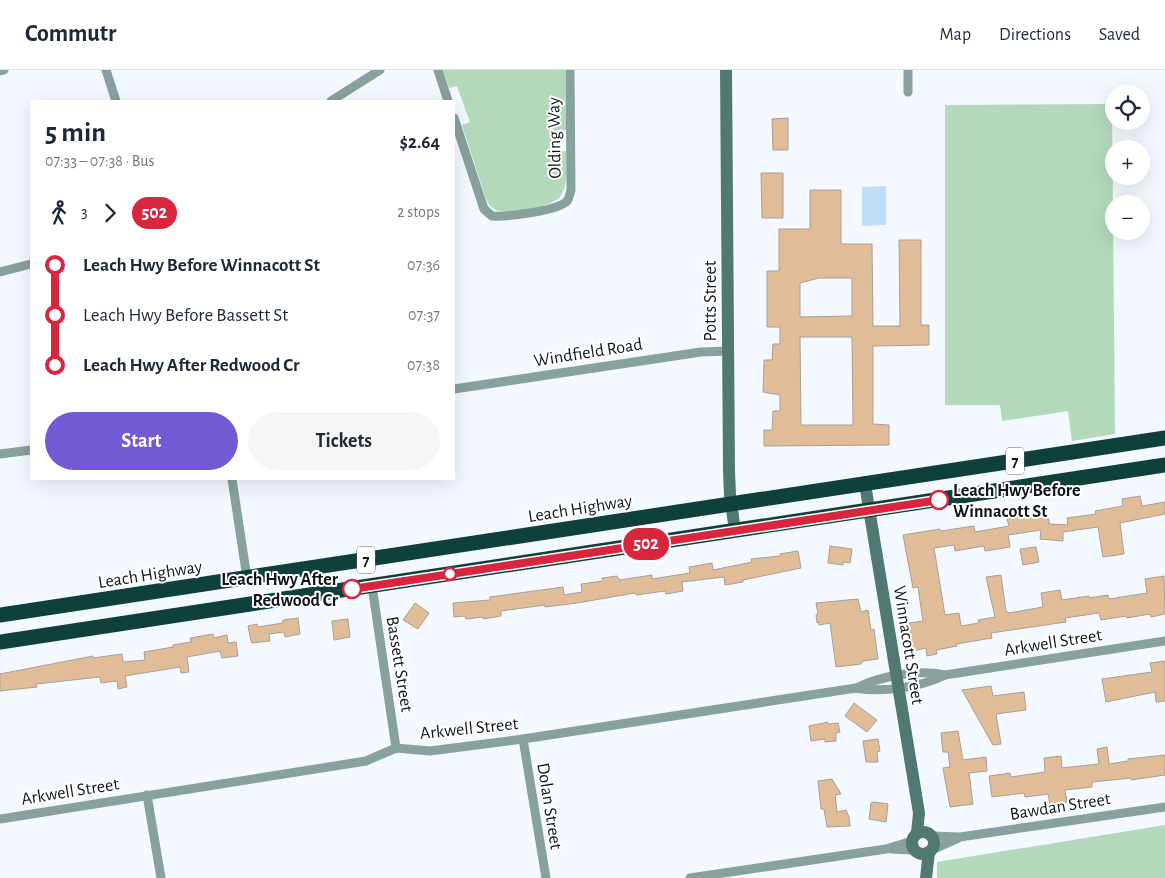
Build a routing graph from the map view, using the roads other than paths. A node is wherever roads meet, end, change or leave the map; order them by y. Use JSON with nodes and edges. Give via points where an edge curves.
{"nodes":[{"id":1,"x":4,"y":70,"type":"edge"},
{"id":2,"x":106,"y":70,"type":"edge"},
{"id":3,"x":380,"y":70,"type":"edge"},
{"id":4,"x":438,"y":70,"type":"edge"},
{"id":5,"x":570,"y":70,"type":"edge"},
{"id":6,"x":726,"y":70,"type":"edge"},
{"id":7,"x":908,"y":70,"type":"edge"},
{"id":8,"x":0,"y":71,"type":"edge"},
{"id":9,"x":908,"y":92,"type":"dead end"},
{"id":10,"x":116,"y":100,"type":"edge"},
{"id":11,"x":333,"y":100,"type":"edge"},
{"id":12,"x":448,"y":100,"type":"edge"},
{"id":13,"x":455,"y":121,"type":"edge"},
{"id":14,"x":30,"y":264,"type":"edge"},
{"id":15,"x":0,"y":272,"type":"edge"},
{"id":16,"x":728,"y":352,"type":"junction"},
{"id":17,"x":455,"y":389,"type":"edge"},
{"id":18,"x":1165,"y":438,"type":"edge"},
{"id":19,"x":30,"y":450,"type":"edge"},
{"id":20,"x":0,"y":454,"type":"edge"},
{"id":21,"x":1165,"y":465,"type":"edge"},
{"id":22,"x":232,"y":480,"type":"edge"},
{"id":23,"x":865,"y":484,"type":"junction"},
{"id":24,"x":731,"y":504,"type":"junction"},
{"id":25,"x":869,"y":511,"type":"junction"},
{"id":26,"x":735,"y":531,"type":"junction"},
{"id":27,"x":246,"y":578,"type":"junction"},
{"id":28,"x":372,"y":586,"type":"junction"},
{"id":29,"x":0,"y":615,"type":"edge"},
{"id":30,"x":1165,"y":641,"type":"edge"},
{"id":31,"x":0,"y":642,"type":"edge"},
{"id":32,"x":897,"y":682,"type":"junction"},
{"id":33,"x":523,"y":739,"type":"junction"},
{"id":34,"x":396,"y":748,"type":"junction"},
{"id":35,"x":147,"y":795,"type":"junction"},
{"id":36,"x":1165,"y":806,"type":"edge"},
{"id":37,"x":0,"y":819,"type":"edge"},
{"id":38,"x":960,"y":837,"type":"junction"},
{"id":39,"x":923,"y":844,"type":"junction"},
{"id":40,"x":161,"y":878,"type":"edge"},
{"id":41,"x":546,"y":878,"type":"edge"},
{"id":42,"x":690,"y":878,"type":"edge"},
{"id":43,"x":926,"y":878,"type":"edge"}],
"edges":[{"from":1,"to":8,"type":"street"},
{"from":2,"to":10,"type":"street"},
{"from":3,"to":11,"type":"street"},
{"from":4,"to":12,"type":"street"},
{"from":5,"to":13,"type":"street","name":"Olding Way","via":[[571,190],[567,201],[556,208],[492,216],[484,208]]},
{"from":6,"to":16,"type":"street","name":"Potts Street"},
{"from":7,"to":9,"type":"street"},
{"from":14,"to":15,"type":"street"},
{"from":16,"to":17,"type":"street","name":"Windfield Road","via":[[701,352]]},
{"from":16,"to":24,"type":"street","name":"Potts Street"},
{"from":18,"to":23,"type":"highway","name":"Leach Highway","number":"7"},
{"from":19,"to":20,"type":"street"},
{"from":21,"to":25,"type":"highway","number":"7"},
{"from":22,"to":27,"type":"street"},
{"from":23,"to":24,"type":"highway","name":"Leach Highway","number":"7"},
{"from":23,"to":25,"type":"street","name":"Winnacott Street"},
{"from":24,"to":26,"type":"street","name":"Potts Street"},
{"from":24,"to":27,"type":"highway","name":"Leach Highway","number":"7"},
{"from":25,"to":26,"type":"highway","number":"7"},
{"from":25,"to":32,"type":"street","name":"Winnacott Street"},
{"from":26,"to":28,"type":"highway","number":"7"},
{"from":27,"to":29,"type":"highway","name":"Leach Highway","number":"7"},
{"from":28,"to":31,"type":"highway","number":"7"},
{"from":28,"to":34,"type":"street","name":"Bassett Street"},
{"from":30,"to":32,"type":"street","name":"Arkwell Street","via":[[946,675],[930,672]]},
{"from":32,"to":33,"type":"street","name":"Arkwell Street","via":[[869,682],[856,688]]},
{"from":32,"to":39,"type":"street","name":"Winnacott Street"},
{"from":33,"to":34,"type":"street","name":"Arkwell Street","via":[[430,751]]},
{"from":33,"to":41,"type":"street","name":"Dolan Street"},
{"from":34,"to":35,"type":"street","name":"Arkwell Street","via":[[366,761]]},
{"from":35,"to":37,"type":"street","name":"Arkwell Street"},
{"from":35,"to":40,"type":"street"},
{"from":36,"to":38,"type":"street","name":"Bawdan Street"},
{"from":38,"to":39,"type":"street","name":"Bawdan Street"},
{"from":38,"to":39,"type":"street","name":"Bawdan Street"},
{"from":39,"to":42,"type":"street","name":"Bawdan Street"},
{"from":39,"to":43,"type":"street","name":"Winnacott Street"}]}
